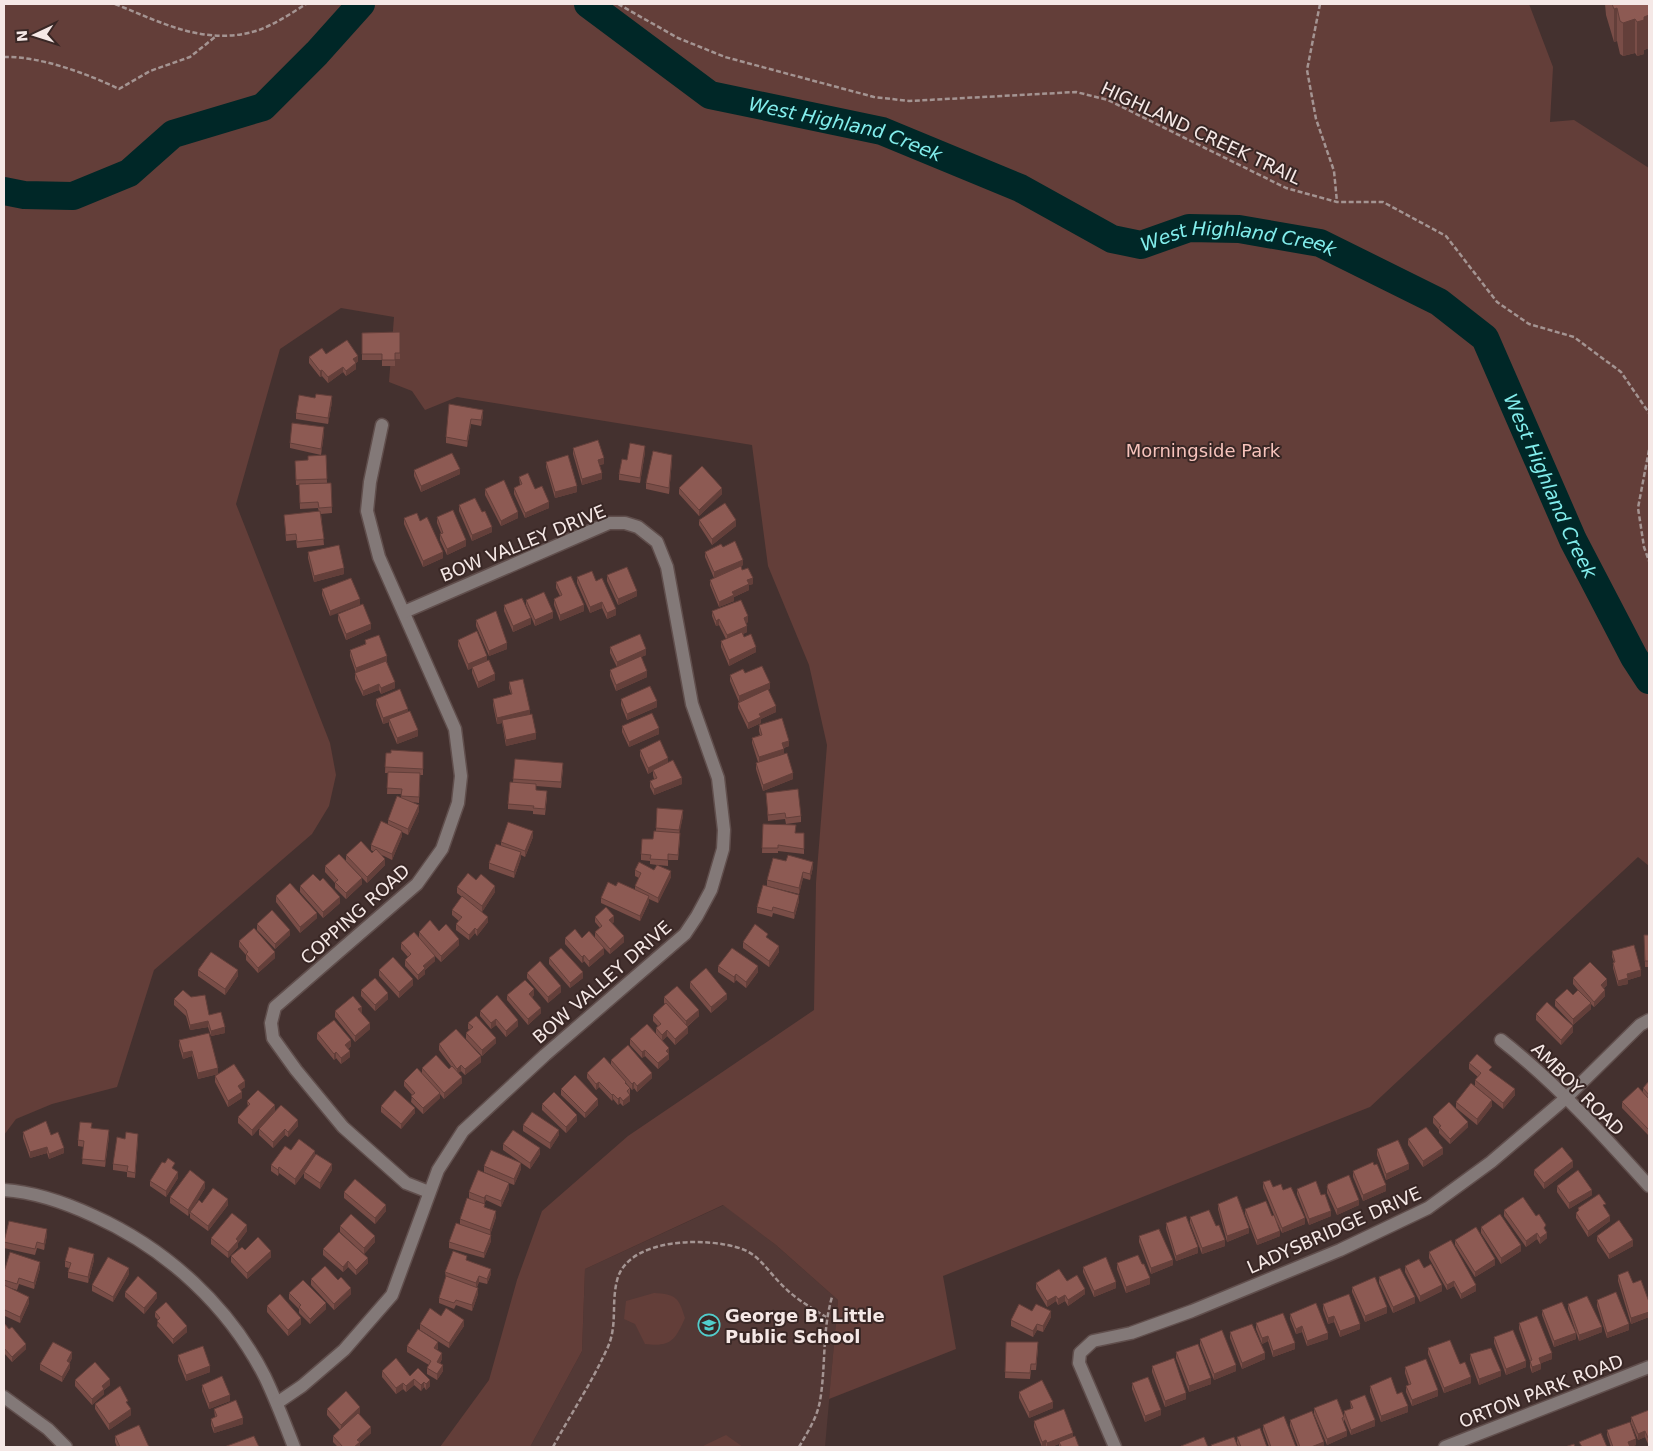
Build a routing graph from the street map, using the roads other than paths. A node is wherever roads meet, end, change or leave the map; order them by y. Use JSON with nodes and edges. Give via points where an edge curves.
{"nodes":[{"id":1,"x":382,"y":425,"type":"dead end"},
{"id":2,"x":404,"y":612,"type":"junction"},
{"id":3,"x":1649,"y":1020,"type":"edge"},
{"id":4,"x":1501,"y":1040,"type":"dead end"},
{"id":5,"x":1566,"y":1098,"type":"junction"},
{"id":6,"x":1649,"y":1186,"type":"edge"},
{"id":7,"x":4,"y":1190,"type":"edge"},
{"id":8,"x":429,"y":1192,"type":"junction"},
{"id":9,"x":1649,"y":1367,"type":"edge"},
{"id":10,"x":4,"y":1397,"type":"edge"},
{"id":11,"x":277,"y":1403,"type":"junction"},
{"id":12,"x":66,"y":1447,"type":"edge"},
{"id":13,"x":294,"y":1447,"type":"edge"},
{"id":14,"x":1115,"y":1447,"type":"edge"},
{"id":15,"x":1445,"y":1447,"type":"edge"}],
"edges":[{"from":1,"to":2,"type":"street","name":"COPPING ROAD","via":[[367,511],[379,557]]},
{"from":2,"to":8,"type":"street","name":"COPPING ROAD","via":[[454,729],[461,776],[452,824],[442,849],[408,893],[275,1007],[271,1023],[273,1038],[284,1054],[343,1127],[406,1183]]},
{"from":2,"to":8,"type":"street","name":"BOW VALLEY DRIVE","via":[[609,523],[625,522],[648,533],[657,542],[667,567],[692,704],[718,778],[724,830],[723,849],[711,890],[685,934],[463,1131],[438,1170]]},
{"from":3,"to":5,"type":"street","name":"LADYSBRIDGE DRIVE","via":[[1640,1025]]},
{"from":4,"to":5,"type":"street","name":"AMBOY ROAD"},
{"from":5,"to":6,"type":"street","name":"AMBOY ROAD"},
{"from":5,"to":14,"type":"street","name":"LADYSBRIDGE DRIVE","via":[[1491,1162],[1428,1208],[1340,1250],[1210,1304],[1132,1333],[1093,1341],[1080,1353],[1079,1363]]},
{"from":7,"to":11,"type":"street","via":[[48,1198],[86,1212],[124,1231],[180,1269],[226,1318],[258,1364]]},
{"from":8,"to":11,"type":"street","name":"BOW VALLEY DRIVE","via":[[392,1295],[344,1350]]},
{"from":9,"to":15,"type":"street","name":"ORTON PARK ROAD"},
{"from":10,"to":12,"type":"street","via":[[48,1429]]},
{"from":11,"to":13,"type":"street"}]}
